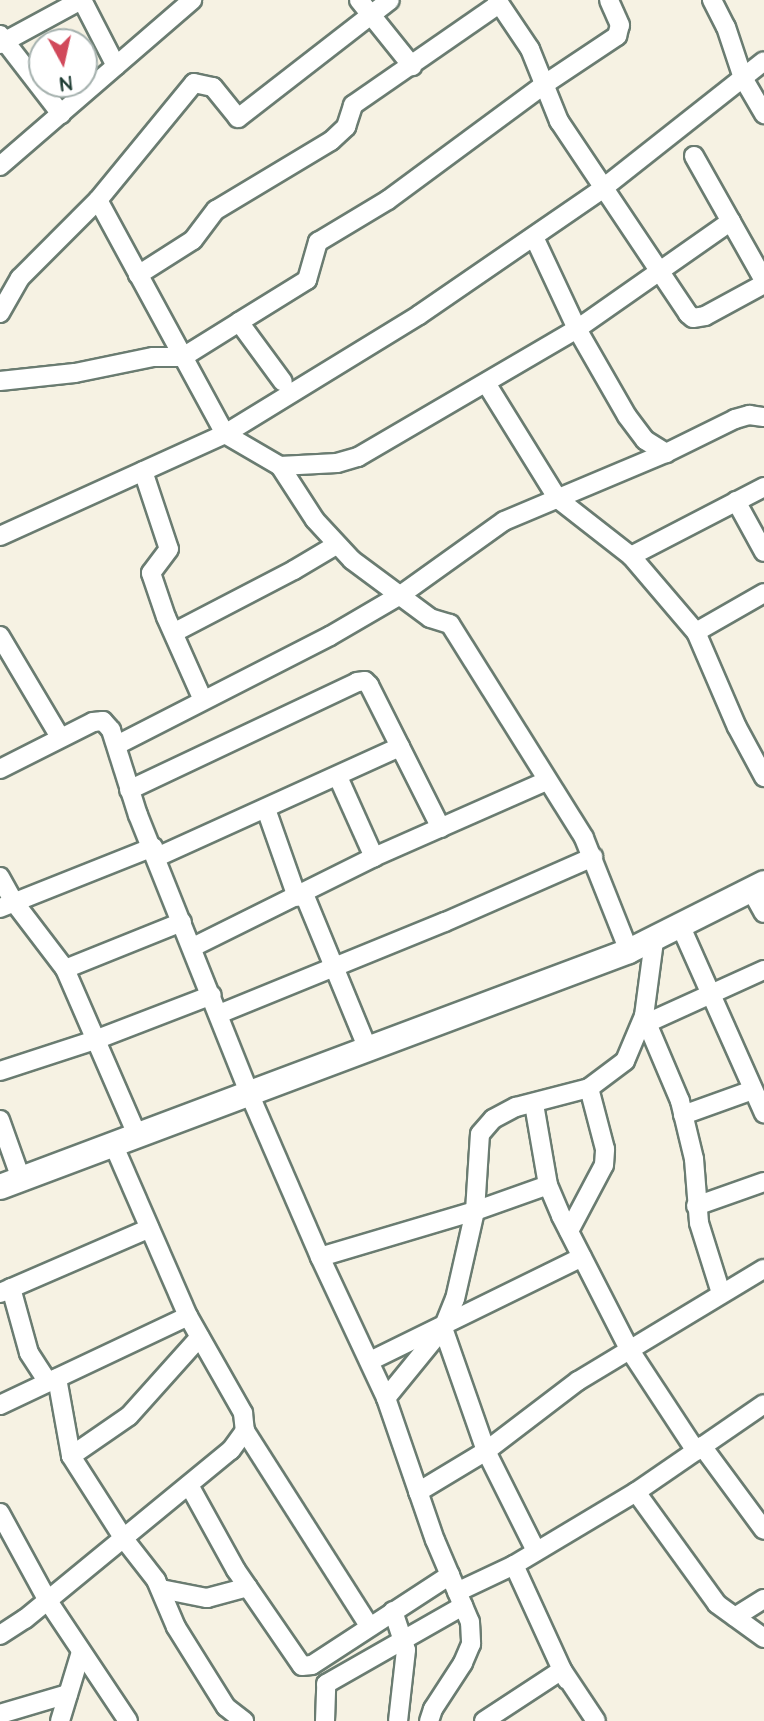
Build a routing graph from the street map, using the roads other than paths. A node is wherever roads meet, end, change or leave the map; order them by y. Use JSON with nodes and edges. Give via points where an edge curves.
{"nodes":[{"id":1,"x":82,"y":0,"type":"edge"},
{"id":2,"x":192,"y":0,"type":"edge"},
{"id":3,"x":390,"y":0,"type":"edge"},
{"id":4,"x":608,"y":0,"type":"edge"},
{"id":5,"x":712,"y":0,"type":"edge"},
{"id":6,"x":498,"y":2,"type":"edge"},
{"id":7,"x":365,"y":7,"type":"edge"},
{"id":8,"x":2,"y":40,"type":"edge"},
{"id":9,"x":764,"y":61,"type":"edge"},
{"id":10,"x":116,"y":66,"type":"junction"},
{"id":11,"x":412,"y":66,"type":"junction"},
{"id":12,"x":743,"y":78,"type":"junction"},
{"id":13,"x":545,"y":84,"type":"junction"},
{"id":14,"x":61,"y":114,"type":"junction"},
{"id":15,"x":764,"y":114,"type":"edge"},
{"id":16,"x":694,"y":156,"type":"dead end"},
{"id":17,"x":0,"y":166,"type":"edge"},
{"id":18,"x":602,"y":189,"type":"junction"},
{"id":19,"x":98,"y":200,"type":"junction"},
{"id":20,"x":731,"y":221,"type":"junction"},
{"id":21,"x":534,"y":237,"type":"junction"},
{"id":22,"x":659,"y":272,"type":"junction"},
{"id":23,"x":138,"y":275,"type":"junction"},
{"id":24,"x":764,"y":282,"type":"edge"},
{"id":25,"x":0,"y":313,"type":"edge"},
{"id":26,"x":240,"y":322,"type":"junction"},
{"id":27,"x":577,"y":329,"type":"junction"},
{"id":28,"x":183,"y":357,"type":"junction"},
{"id":29,"x":0,"y":382,"type":"edge"},
{"id":30,"x":283,"y":382,"type":"dead end"},
{"id":31,"x":486,"y":383,"type":"junction"},
{"id":32,"x":764,"y":417,"type":"edge"},
{"id":33,"x":225,"y":433,"type":"junction"},
{"id":34,"x":666,"y":453,"type":"junction"},
{"id":35,"x":280,"y":466,"type":"junction"},
{"id":36,"x":143,"y":471,"type":"junction"},
{"id":37,"x":764,"y":487,"type":"edge"},
{"id":38,"x":558,"y":499,"type":"junction"},
{"id":39,"x":736,"y":501,"type":"junction"},
{"id":40,"x":0,"y":536,"type":"edge"},
{"id":41,"x":335,"y":545,"type":"junction"},
{"id":42,"x":764,"y":552,"type":"edge"},
{"id":43,"x":631,"y":556,"type":"junction"},
{"id":44,"x":764,"y":593,"type":"edge"},
{"id":45,"x":402,"y":594,"type":"junction"},
{"id":46,"x":175,"y":632,"type":"junction"},
{"id":47,"x":696,"y":632,"type":"junction"},
{"id":48,"x":0,"y":636,"type":"edge"},
{"id":49,"x":6,"y":661,"type":"edge"},
{"id":50,"x":204,"y":700,"type":"junction"},
{"id":51,"x":60,"y":737,"type":"junction"},
{"id":52,"x":117,"y":744,"type":"junction"},
{"id":53,"x":757,"y":744,"type":"edge"},
{"id":54,"x":400,"y":747,"type":"junction"},
{"id":55,"x":0,"y":769,"type":"edge"},
{"id":56,"x":338,"y":777,"type":"junction"},
{"id":57,"x":764,"y":777,"type":"edge"},
{"id":58,"x":546,"y":781,"type":"junction"},
{"id":59,"x":129,"y":790,"type":"junction"},
{"id":60,"x":265,"y":809,"type":"junction"},
{"id":61,"x":441,"y":828,"type":"junction"},
{"id":62,"x":155,"y":852,"type":"junction"},
{"id":63,"x":374,"y":857,"type":"junction"},
{"id":64,"x":593,"y":857,"type":"junction"},
{"id":65,"x":0,"y":877,"type":"edge"},
{"id":66,"x":757,"y":886,"type":"edge"},
{"id":67,"x":301,"y":896,"type":"junction"},
{"id":68,"x":7,"y":905,"type":"edge"},
{"id":69,"x":764,"y":913,"type":"edge"},
{"id":70,"x":182,"y":922,"type":"junction"},
{"id":71,"x":681,"y":927,"type":"junction"},
{"id":72,"x":654,"y":941,"type":"junction"},
{"id":73,"x":193,"y":947,"type":"junction"},
{"id":74,"x":629,"y":951,"type":"junction"},
{"id":75,"x":335,"y":967,"type":"junction"},
{"id":76,"x":65,"y":969,"type":"junction"},
{"id":77,"x":764,"y":970,"type":"edge"},
{"id":78,"x":710,"y":992,"type":"junction"},
{"id":79,"x":212,"y":995,"type":"junction"},
{"id":80,"x":219,"y":1014,"type":"junction"},
{"id":81,"x":645,"y":1019,"type":"junction"},
{"id":82,"x":95,"y":1040,"type":"junction"},
{"id":83,"x":368,"y":1049,"type":"junction"},
{"id":84,"x":0,"y":1071,"type":"edge"},
{"id":85,"x":589,"y":1088,"type":"junction"},
{"id":86,"x":753,"y":1090,"type":"junction"},
{"id":87,"x":249,"y":1093,"type":"junction"},
{"id":88,"x":534,"y":1104,"type":"junction"},
{"id":89,"x":764,"y":1113,"type":"edge"},
{"id":90,"x":683,"y":1115,"type":"junction"},
{"id":91,"x":0,"y":1120,"type":"edge"},
{"id":92,"x":138,"y":1137,"type":"junction"},
{"id":93,"x":114,"y":1146,"type":"junction"},
{"id":94,"x":764,"y":1182,"type":"edge"},
{"id":95,"x":10,"y":1183,"type":"edge"},
{"id":96,"x":548,"y":1185,"type":"junction"},
{"id":97,"x":696,"y":1206,"type":"junction"},
{"id":98,"x":475,"y":1211,"type":"junction"},
{"id":99,"x":150,"y":1228,"type":"junction"},
{"id":100,"x":569,"y":1231,"type":"junction"},
{"id":101,"x":320,"y":1257,"type":"junction"},
{"id":102,"x":582,"y":1257,"type":"junction"},
{"id":103,"x":764,"y":1269,"type":"edge"},
{"id":104,"x":5,"y":1291,"type":"edge"},
{"id":105,"x":721,"y":1293,"type":"junction"},
{"id":106,"x":188,"y":1317,"type":"junction"},
{"id":107,"x":443,"y":1328,"type":"junction"},
{"id":108,"x":200,"y":1337,"type":"junction"},
{"id":109,"x":629,"y":1349,"type":"junction"},
{"id":110,"x":370,"y":1362,"type":"junction"},
{"id":111,"x":52,"y":1380,"type":"junction"},
{"id":112,"x":386,"y":1398,"type":"junction"},
{"id":113,"x":764,"y":1404,"type":"edge"},
{"id":114,"x":0,"y":1405,"type":"edge"},
{"id":115,"x":245,"y":1431,"type":"junction"},
{"id":116,"x":699,"y":1448,"type":"junction"},
{"id":117,"x":486,"y":1451,"type":"junction"},
{"id":118,"x":71,"y":1456,"type":"junction"},
{"id":119,"x":189,"y":1485,"type":"junction"},
{"id":120,"x":418,"y":1492,"type":"junction"},
{"id":121,"x":636,"y":1492,"type":"junction"},
{"id":122,"x":0,"y":1513,"type":"edge"},
{"id":123,"x":764,"y":1530,"type":"edge"},
{"id":124,"x":124,"y":1539,"type":"junction"},
{"id":125,"x":536,"y":1551,"type":"junction"},
{"id":126,"x":514,"y":1565,"type":"junction"},
{"id":127,"x":450,"y":1575,"type":"junction"},
{"id":128,"x":248,"y":1587,"type":"junction"},
{"id":129,"x":161,"y":1588,"type":"junction"},
{"id":130,"x":460,"y":1599,"type":"junction"},
{"id":131,"x":764,"y":1599,"type":"edge"},
{"id":132,"x":48,"y":1601,"type":"junction"},
{"id":133,"x":393,"y":1611,"type":"junction"},
{"id":134,"x":735,"y":1617,"type":"junction"},
{"id":135,"x":369,"y":1626,"type":"junction"},
{"id":136,"x":0,"y":1635,"type":"edge"},
{"id":137,"x":764,"y":1638,"type":"edge"},
{"id":138,"x":404,"y":1639,"type":"junction"},
{"id":139,"x":81,"y":1652,"type":"junction"},
{"id":140,"x":562,"y":1670,"type":"junction"},
{"id":141,"x":68,"y":1695,"type":"junction"},
{"id":142,"x":0,"y":1714,"type":"edge"},
{"id":143,"x":60,"y":1721,"type":"edge"},
{"id":144,"x":128,"y":1721,"type":"edge"},
{"id":145,"x":244,"y":1721,"type":"edge"},
{"id":146,"x":325,"y":1721,"type":"edge"},
{"id":147,"x":398,"y":1721,"type":"edge"},
{"id":148,"x":429,"y":1721,"type":"edge"},
{"id":149,"x":484,"y":1721,"type":"edge"},
{"id":150,"x":587,"y":1721,"type":"edge"},
{"id":151,"x":596,"y":1721,"type":"edge"}],
"edges":[{"from":1,"to":8,"type":"street"},
{"from":1,"to":10,"type":"street"},
{"from":2,"to":10,"type":"street"},
{"from":3,"to":7,"type":"street"},
{"from":4,"to":13,"type":"street","via":[[620,24],[617,36]]},
{"from":5,"to":12,"type":"street"},
{"from":6,"to":11,"type":"street"},
{"from":6,"to":13,"type":"street","via":[[530,49]]},
{"from":7,"to":11,"type":"street"},
{"from":7,"to":19,"type":"street","via":[[238,118],[213,86],[194,83]]},
{"from":8,"to":14,"type":"street"},
{"from":9,"to":12,"type":"street"},
{"from":10,"to":14,"type":"street"},
{"from":11,"to":23,"type":"street","via":[[353,105],[346,127],[331,141],[216,210],[193,240]]},
{"from":12,"to":15,"type":"street"},
{"from":12,"to":18,"type":"street"},
{"from":13,"to":18,"type":"street","via":[[559,121]]},
{"from":13,"to":26,"type":"street","via":[[388,200],[318,242],[307,279]]},
{"from":14,"to":17,"type":"street"},
{"from":16,"to":20,"type":"street"},
{"from":18,"to":21,"type":"street"},
{"from":18,"to":22,"type":"street"},
{"from":19,"to":23,"type":"street"},
{"from":19,"to":25,"type":"street","via":[[20,278]]},
{"from":20,"to":22,"type":"street"},
{"from":20,"to":24,"type":"street"},
{"from":21,"to":27,"type":"street"},
{"from":21,"to":33,"type":"street","via":[[419,315]]},
{"from":22,"to":24,"type":"street","via":[[693,318],[705,316]]},
{"from":22,"to":27,"type":"street"},
{"from":23,"to":28,"type":"street"},
{"from":26,"to":28,"type":"street"},
{"from":26,"to":30,"type":"street"},
{"from":27,"to":31,"type":"street"},
{"from":27,"to":34,"type":"street","via":[[627,416],[645,440]]},
{"from":28,"to":29,"type":"street","via":[[153,357]]},
{"from":28,"to":33,"type":"street"},
{"from":31,"to":35,"type":"street","via":[[358,457],[337,463]]},
{"from":31,"to":38,"type":"street"},
{"from":32,"to":34,"type":"street","via":[[735,419]]},
{"from":33,"to":35,"type":"street"},
{"from":33,"to":36,"type":"street"},
{"from":34,"to":38,"type":"street"},
{"from":35,"to":41,"type":"street"},
{"from":36,"to":40,"type":"street"},
{"from":36,"to":46,"type":"street","via":[[169,549],[151,573]]},
{"from":37,"to":39,"type":"street"},
{"from":38,"to":43,"type":"street"},
{"from":38,"to":45,"type":"street","via":[[504,521]]},
{"from":39,"to":42,"type":"street"},
{"from":39,"to":43,"type":"street"},
{"from":41,"to":45,"type":"street"},
{"from":41,"to":46,"type":"street"},
{"from":43,"to":47,"type":"street"},
{"from":44,"to":47,"type":"street"},
{"from":45,"to":50,"type":"street"},
{"from":45,"to":58,"type":"street","via":[[430,618],[450,624]]},
{"from":46,"to":50,"type":"street"},
{"from":47,"to":53,"type":"street","via":[[737,727]]},
{"from":48,"to":49,"type":"street"},
{"from":49,"to":51,"type":"street"},
{"from":50,"to":52,"type":"street"},
{"from":51,"to":52,"type":"street","via":[[103,721]]},
{"from":51,"to":55,"type":"street"},
{"from":52,"to":59,"type":"street"},
{"from":53,"to":57,"type":"street"},
{"from":54,"to":56,"type":"street"},
{"from":54,"to":59,"type":"street","via":[[369,685],[357,682]]},
{"from":54,"to":61,"type":"street"},
{"from":56,"to":60,"type":"street"},
{"from":56,"to":63,"type":"street"},
{"from":58,"to":61,"type":"street"},
{"from":58,"to":64,"type":"street"},
{"from":59,"to":62,"type":"street"},
{"from":60,"to":62,"type":"street"},
{"from":60,"to":67,"type":"street"},
{"from":61,"to":63,"type":"street"},
{"from":62,"to":68,"type":"street"},
{"from":62,"to":70,"type":"street"},
{"from":63,"to":67,"type":"street"},
{"from":64,"to":74,"type":"street"},
{"from":64,"to":75,"type":"street"},
{"from":65,"to":68,"type":"street"},
{"from":66,"to":69,"type":"street"},
{"from":66,"to":71,"type":"street"},
{"from":67,"to":73,"type":"street"},
{"from":67,"to":75,"type":"street"},
{"from":68,"to":76,"type":"street"},
{"from":70,"to":73,"type":"street"},
{"from":70,"to":76,"type":"street"},
{"from":71,"to":72,"type":"street"},
{"from":71,"to":78,"type":"street"},
{"from":72,"to":74,"type":"street"},
{"from":72,"to":81,"type":"street"},
{"from":73,"to":79,"type":"street"},
{"from":74,"to":83,"type":"street"},
{"from":75,"to":80,"type":"street"},
{"from":75,"to":83,"type":"street"},
{"from":76,"to":82,"type":"street"},
{"from":77,"to":78,"type":"street"},
{"from":78,"to":81,"type":"street","via":[[679,1010]]},
{"from":78,"to":86,"type":"street"},
{"from":79,"to":80,"type":"street"},
{"from":79,"to":82,"type":"street"},
{"from":80,"to":87,"type":"street"},
{"from":81,"to":85,"type":"street","via":[[625,1061]]},
{"from":81,"to":90,"type":"street"},
{"from":82,"to":84,"type":"street"},
{"from":82,"to":92,"type":"street"},
{"from":83,"to":87,"type":"street"},
{"from":85,"to":88,"type":"street"},
{"from":85,"to":100,"type":"street","via":[[605,1149],[604,1165]]},
{"from":86,"to":89,"type":"street"},
{"from":86,"to":90,"type":"street"},
{"from":87,"to":92,"type":"street"},
{"from":87,"to":101,"type":"street"},
{"from":88,"to":96,"type":"street"},
{"from":88,"to":98,"type":"street","via":[[493,1119],[480,1134]]},
{"from":90,"to":97,"type":"street","via":[[694,1159]]},
{"from":91,"to":95,"type":"street"},
{"from":92,"to":93,"type":"street"},
{"from":93,"to":95,"type":"street"},
{"from":93,"to":99,"type":"street"},
{"from":94,"to":97,"type":"street"},
{"from":96,"to":98,"type":"street"},
{"from":96,"to":100,"type":"street"},
{"from":97,"to":105,"type":"street"},
{"from":98,"to":101,"type":"street"},
{"from":98,"to":107,"type":"street","via":[[463,1274]]},
{"from":99,"to":104,"type":"street"},
{"from":99,"to":106,"type":"street"},
{"from":100,"to":102,"type":"street"},
{"from":101,"to":110,"type":"street"},
{"from":102,"to":107,"type":"street"},
{"from":102,"to":109,"type":"street"},
{"from":103,"to":105,"type":"street"},
{"from":104,"to":111,"type":"street","via":[[29,1353]]},
{"from":105,"to":109,"type":"street"},
{"from":106,"to":108,"type":"street"},
{"from":106,"to":111,"type":"street"},
{"from":107,"to":110,"type":"street"},
{"from":107,"to":112,"type":"street"},
{"from":107,"to":117,"type":"street"},
{"from":108,"to":115,"type":"street","via":[[243,1413]]},
{"from":108,"to":118,"type":"street","via":[[129,1416]]},
{"from":109,"to":116,"type":"street"},
{"from":109,"to":117,"type":"street","via":[[578,1381]]},
{"from":110,"to":112,"type":"street"},
{"from":111,"to":114,"type":"street"},
{"from":111,"to":118,"type":"street"},
{"from":112,"to":120,"type":"street"},
{"from":113,"to":116,"type":"street"},
{"from":115,"to":119,"type":"street","via":[[231,1450]]},
{"from":115,"to":135,"type":"street"},
{"from":116,"to":121,"type":"street"},
{"from":116,"to":123,"type":"street"},
{"from":117,"to":120,"type":"street"},
{"from":117,"to":125,"type":"street"},
{"from":118,"to":124,"type":"street"},
{"from":119,"to":124,"type":"street"},
{"from":119,"to":128,"type":"street"},
{"from":120,"to":127,"type":"street"},
{"from":121,"to":125,"type":"street"},
{"from":121,"to":134,"type":"street","via":[[717,1604]]},
{"from":122,"to":132,"type":"street"},
{"from":124,"to":129,"type":"street"},
{"from":124,"to":132,"type":"street"},
{"from":125,"to":126,"type":"street"},
{"from":126,"to":130,"type":"street"},
{"from":126,"to":140,"type":"street"},
{"from":127,"to":130,"type":"street"},
{"from":127,"to":133,"type":"street"},
{"from":128,"to":129,"type":"street","via":[[207,1598]]},
{"from":128,"to":135,"type":"street","via":[[302,1665],[312,1665]]},
{"from":129,"to":145,"type":"street","via":[[176,1627],[226,1707]]},
{"from":130,"to":138,"type":"street"},
{"from":130,"to":148,"type":"street","via":[[470,1622],[471,1644]]},
{"from":131,"to":134,"type":"street"},
{"from":132,"to":136,"type":"street"},
{"from":132,"to":139,"type":"street"},
{"from":133,"to":135,"type":"street"},
{"from":133,"to":138,"type":"street"},
{"from":134,"to":137,"type":"street"},
{"from":138,"to":146,"type":"street","via":[[326,1685]]},
{"from":138,"to":147,"type":"street"},
{"from":139,"to":141,"type":"street"},
{"from":139,"to":144,"type":"street"},
{"from":140,"to":149,"type":"street"},
{"from":140,"to":150,"type":"street"},
{"from":140,"to":151,"type":"street"},
{"from":141,"to":142,"type":"street"},
{"from":141,"to":143,"type":"street"}]}
